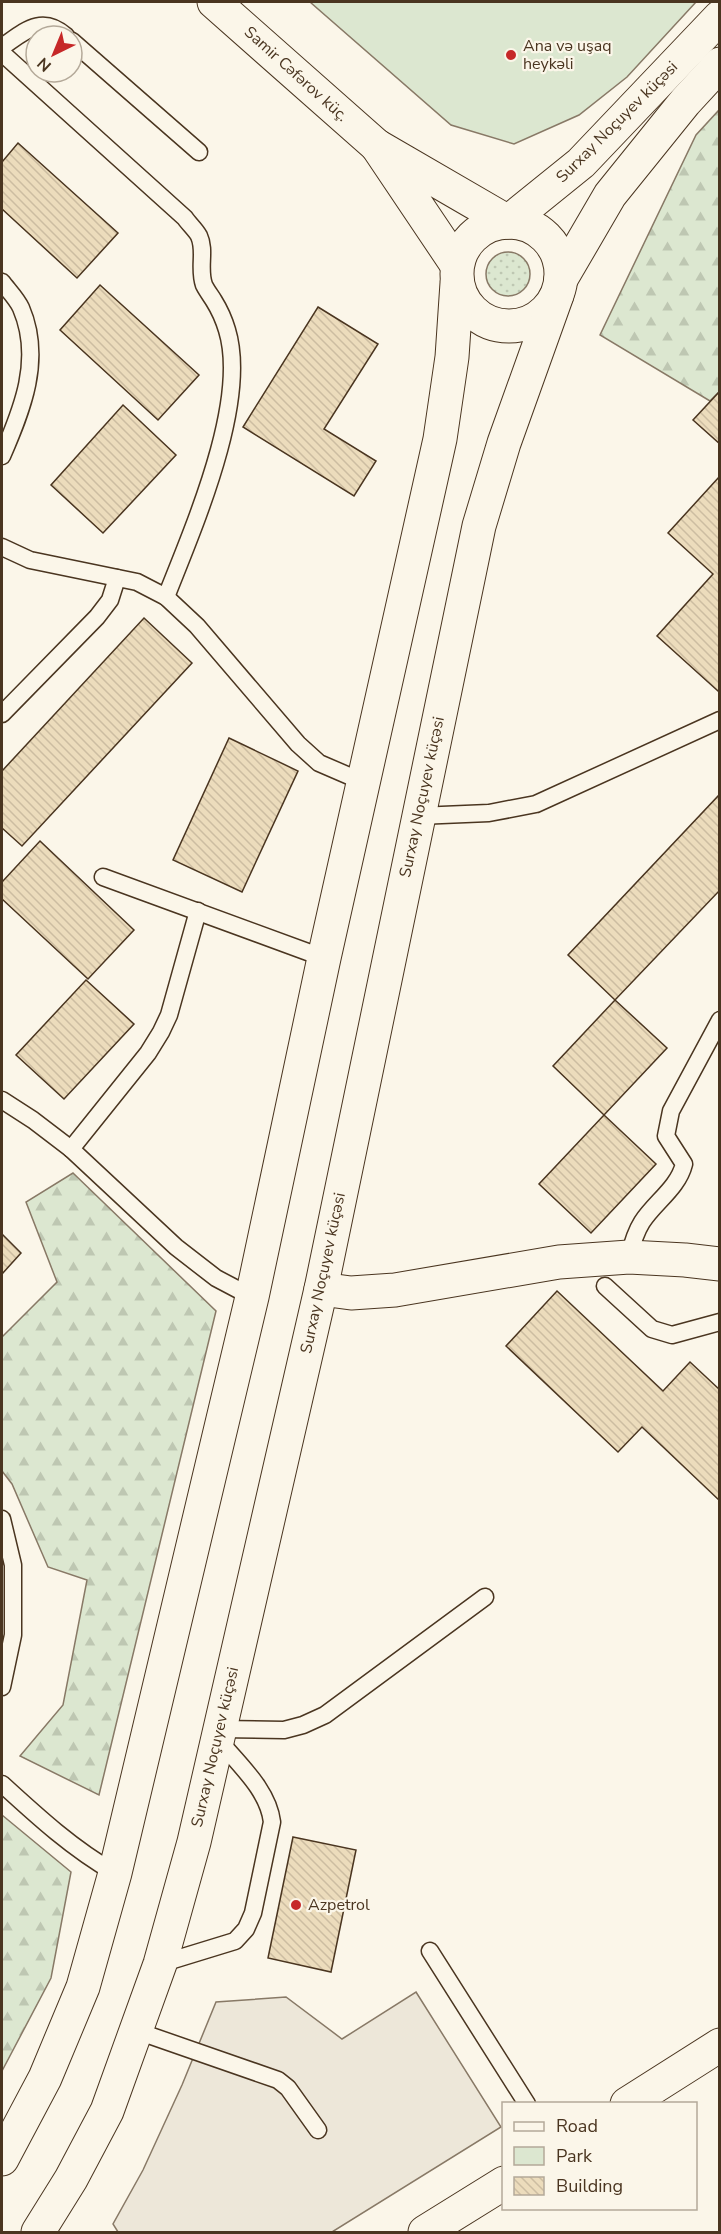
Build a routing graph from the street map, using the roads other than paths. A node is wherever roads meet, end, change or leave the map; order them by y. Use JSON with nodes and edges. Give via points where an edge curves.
{"nodes":[{"id":1,"x":214,"y":2,"type":"edge"},
{"id":2,"x":720,"y":17,"type":"edge"},
{"id":3,"x":24,"y":33,"type":"edge"},
{"id":4,"x":2,"y":47,"type":"edge"},
{"id":5,"x":84,"y":51,"type":"edge"},
{"id":6,"x":2,"y":53,"type":"edge"},
{"id":7,"x":720,"y":64,"type":"edge"},
{"id":8,"x":377,"y":146,"type":"junction"},
{"id":9,"x":200,"y":152,"type":"dead end"},
{"id":10,"x":508,"y":222,"type":"junction"},
{"id":11,"x":457,"y":274,"type":"junction"},
{"id":12,"x":2,"y":282,"type":"edge"},
{"id":13,"x":559,"y":287,"type":"junction"},
{"id":14,"x":2,"y":456,"type":"edge"},
{"id":15,"x":2,"y":547,"type":"edge"},
{"id":16,"x":117,"y":578,"type":"junction"},
{"id":17,"x":166,"y":597,"type":"junction"},
{"id":18,"x":2,"y":714,"type":"edge"},
{"id":19,"x":720,"y":720,"type":"edge"},
{"id":20,"x":363,"y":782,"type":"junction"},
{"id":21,"x":418,"y":816,"type":"junction"},
{"id":22,"x":103,"y":877,"type":"dead end"},
{"id":23,"x":198,"y":912,"type":"junction"},
{"id":24,"x":324,"y":958,"type":"junction"},
{"id":25,"x":720,"y":1020,"type":"edge"},
{"id":26,"x":2,"y":1100,"type":"edge"},
{"id":27,"x":71,"y":1149,"type":"junction"},
{"id":28,"x":629,"y":1257,"type":"junction"},
{"id":29,"x":720,"y":1264,"type":"edge"},
{"id":30,"x":605,"y":1286,"type":"dead end"},
{"id":31,"x":321,"y":1289,"type":"junction"},
{"id":32,"x":252,"y":1297,"type":"junction"},
{"id":33,"x":720,"y":1322,"type":"edge"},
{"id":34,"x":2,"y":1519,"type":"edge"},
{"id":35,"x":485,"y":1597,"type":"dead end"},
{"id":36,"x":2,"y":1687,"type":"edge"},
{"id":37,"x":218,"y":1734,"type":"junction"},
{"id":38,"x":2,"y":1784,"type":"edge"},
{"id":39,"x":115,"y":1873,"type":"junction"},
{"id":40,"x":430,"y":1951,"type":"dead end"},
{"id":41,"x":160,"y":1964,"type":"junction"},
{"id":42,"x":137,"y":2031,"type":"junction"},
{"id":43,"x":720,"y":2045,"type":"edge"},
{"id":44,"x":526,"y":2102,"type":"edge"},
{"id":45,"x":629,"y":2102,"type":"edge"},
{"id":46,"x":318,"y":2130,"type":"dead end"},
{"id":47,"x":2,"y":2159,"type":"edge"},
{"id":48,"x":502,"y":2184,"type":"edge"},
{"id":49,"x":38,"y":2232,"type":"edge"},
{"id":50,"x":425,"y":2232,"type":"edge"}],
"edges":[{"from":1,"to":8,"type":"street","name":"Samir Cəfərov küç."},
{"from":2,"to":10,"type":"street","name":"Surxay Noçuyev küçəsi","via":[[581,163]]},
{"from":3,"to":4,"type":"lane"},
{"from":5,"to":9,"type":"lane"},
{"from":6,"to":17,"type":"lane","via":[[185,219],[199,237],[205,287],[227,330],[231,383],[224,436]]},
{"from":7,"to":13,"type":"street","name":"Surxay Noçuyev küçəsi","via":[[610,195]]},
{"from":8,"to":10,"type":"street"},
{"from":8,"to":11,"type":"street"},
{"from":10,"to":11,"type":"street","via":[[490,225],[475,234],[463,248]]},
{"from":10,"to":13,"type":"street","via":[[526,225],[553,247],[560,262]]},
{"from":11,"to":13,"type":"street","via":[[463,299],[472,312],[486,322],[503,326],[535,320],[548,309]]},
{"from":11,"to":20,"type":"street","via":[[452,357],[440,440]]},
{"from":12,"to":14,"type":"lane","via":[[21,307],[29,333],[30,359],[27,390]]},
{"from":13,"to":21,"type":"street","name":"Surxay Noçuyev küçəsi","via":[[479,526]]},
{"from":15,"to":16,"type":"lane","via":[[30,560]]},
{"from":16,"to":17,"type":"lane","via":[[137,582]]},
{"from":16,"to":18,"type":"lane","via":[[110,600],[97,617]]},
{"from":17,"to":20,"type":"lane","via":[[197,626],[298,744],[319,763]]},
{"from":19,"to":21,"type":"lane","via":[[536,804],[489,813]]},
{"from":20,"to":24,"type":"street"},
{"from":21,"to":31,"type":"street","name":"Surxay Noçuyev küçəsi"},
{"from":22,"to":23,"type":"lane"},
{"from":23,"to":24,"type":"lane"},
{"from":23,"to":27,"type":"lane","via":[[170,1015],[161,1032]]},
{"from":24,"to":32,"type":"street"},
{"from":25,"to":28,"type":"lane","via":[[671,1111],[666,1136],[684,1164],[681,1176],[635,1233]]},
{"from":26,"to":27,"type":"lane"},
{"from":27,"to":32,"type":"lane","via":[[176,1247],[216,1278]]},
{"from":28,"to":29,"type":"street"},
{"from":28,"to":31,"type":"street","via":[[559,1262],[395,1290],[351,1293]]},
{"from":30,"to":33,"type":"lane","via":[[652,1329],[672,1335]]},
{"from":31,"to":37,"type":"street","name":"Surxay Noçuyev küçəsi"},
{"from":32,"to":39,"type":"street"},
{"from":34,"to":36,"type":"lane","via":[[13,1565],[13,1635]]},
{"from":35,"to":37,"type":"lane","via":[[325,1715],[284,1730]]},
{"from":37,"to":41,"type":"street","name":"Surxay Noçuyev küçəsi","via":[[194,1842]]},
{"from":37,"to":41,"type":"lane","via":[[264,1794],[270,1808],[272,1822],[253,1913],[235,1941]]},
{"from":38,"to":39,"type":"lane","via":[[60,1836]]},
{"from":39,"to":47,"type":"street","via":[[83,1987],[45,2078]]},
{"from":40,"to":44,"type":"lane"},
{"from":41,"to":42,"type":"street","name":"Surxay Noçuyev küçəsi"},
{"from":42,"to":46,"type":"lane","via":[[278,2080]]},
{"from":42,"to":49,"type":"street","name":"Surxay Noçuyev küçəsi","via":[[107,2111]]},
{"from":43,"to":45,"type":"street"},
{"from":48,"to":50,"type":"street"}]}
